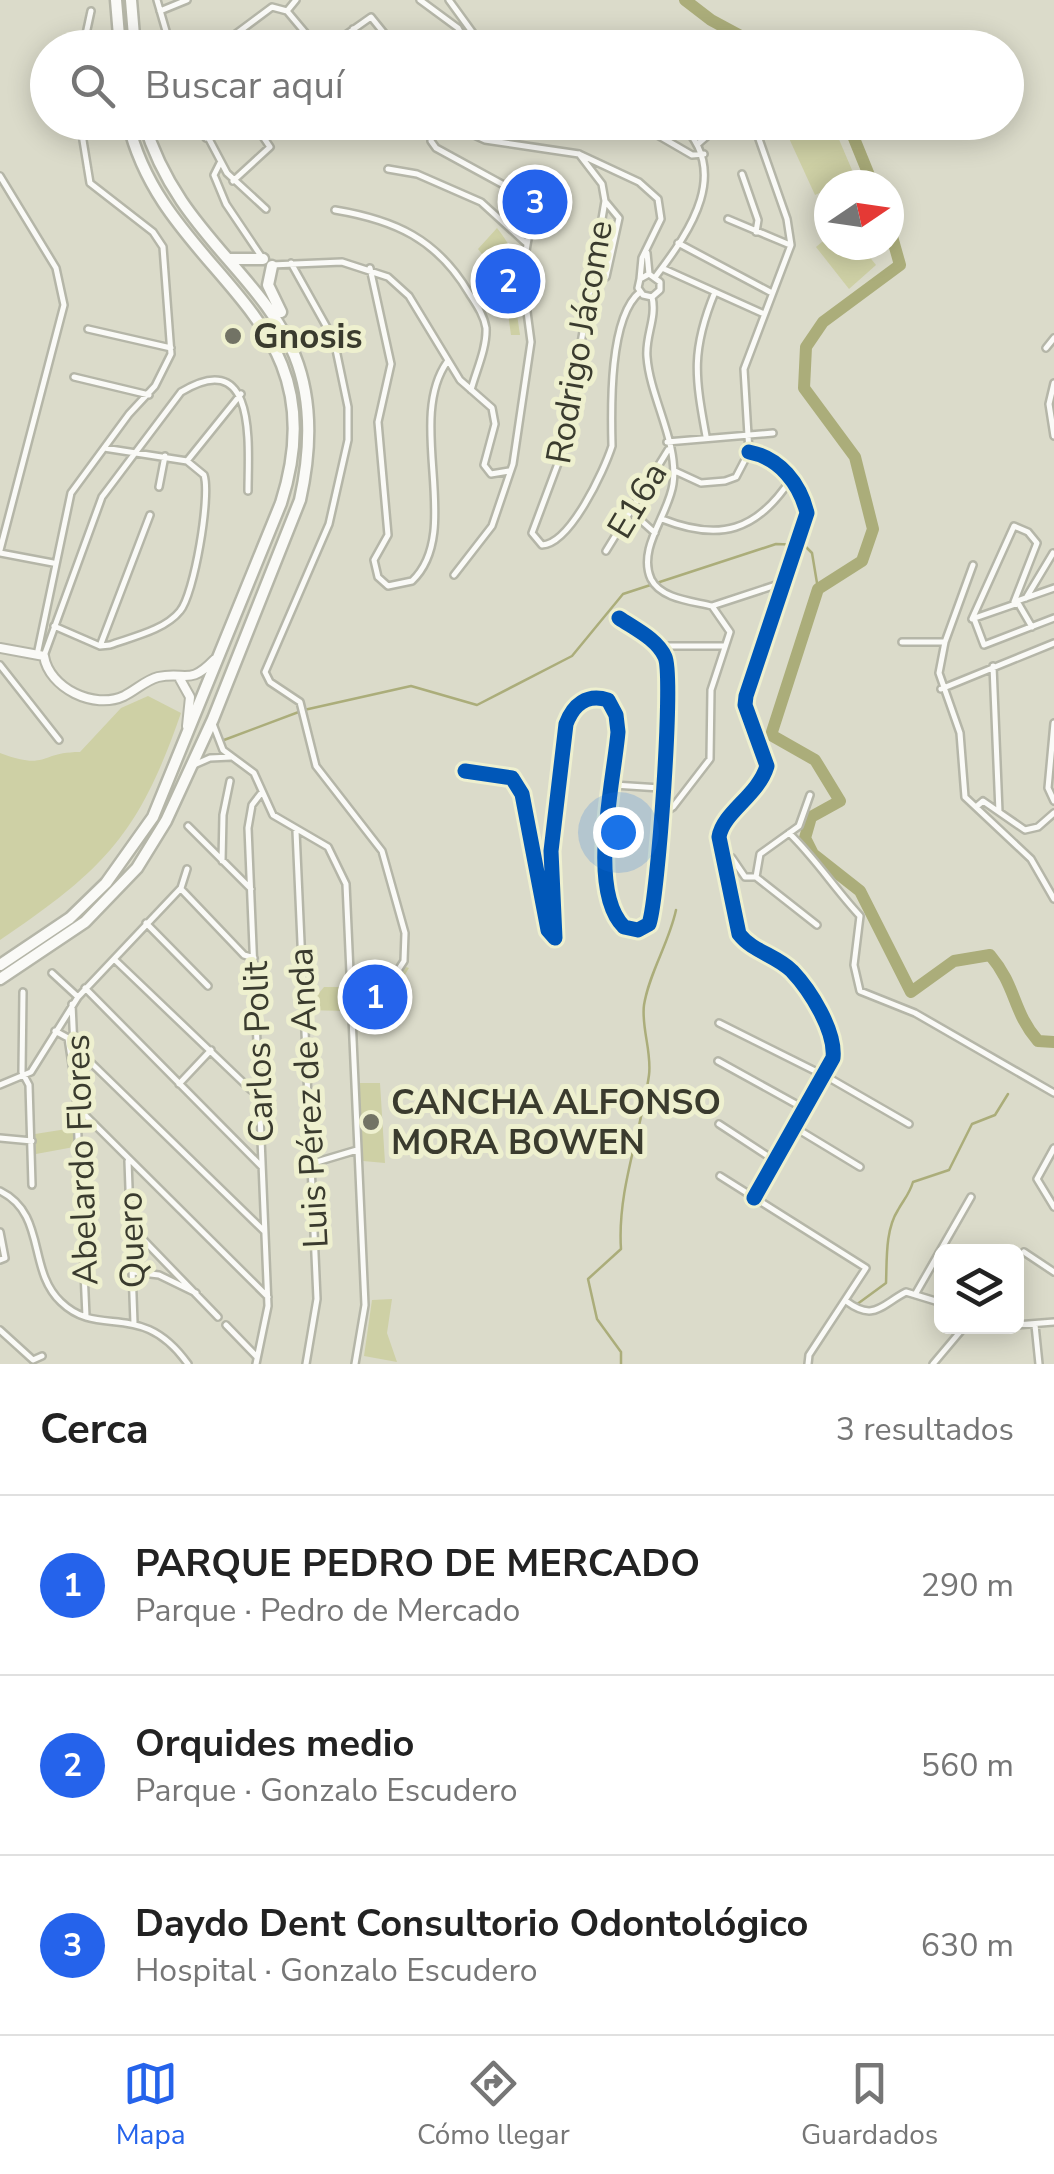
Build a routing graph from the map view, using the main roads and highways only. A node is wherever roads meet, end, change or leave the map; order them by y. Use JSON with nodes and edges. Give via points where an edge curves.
{"nodes":[{"id":1,"x":116,"y":0,"type":"edge"},
{"id":2,"x":130,"y":0,"type":"edge"},
{"id":3,"x":118,"y":30,"type":"edge"},
{"id":4,"x":133,"y":30,"type":"edge"},
{"id":5,"x":135,"y":140,"type":"edge"},
{"id":6,"x":151,"y":140,"type":"edge"},
{"id":7,"x":230,"y":259,"type":"junction"},
{"id":8,"x":300,"y":369,"type":"junction"},
{"id":9,"x":0,"y":965,"type":"edge"},
{"id":10,"x":0,"y":979,"type":"edge"}],
"edges":[{"from":1,"to":3,"type":"highway"},
{"from":2,"to":4,"type":"highway"},
{"from":5,"to":9,"type":"highway","via":[[157,197],[274,344],[293,403],[288,483],[153,818],[125,860],[70,918]]},
{"from":6,"to":7,"type":"highway","via":[[161,168]]},
{"from":7,"to":8,"type":"highway","via":[[283,328]]},
{"from":7,"to":8,"type":"highway","via":[[268,263],[270,291],[297,341]]},
{"from":8,"to":10,"type":"highway","via":[[310,438],[300,500],[166,821],[117,892]]}]}
